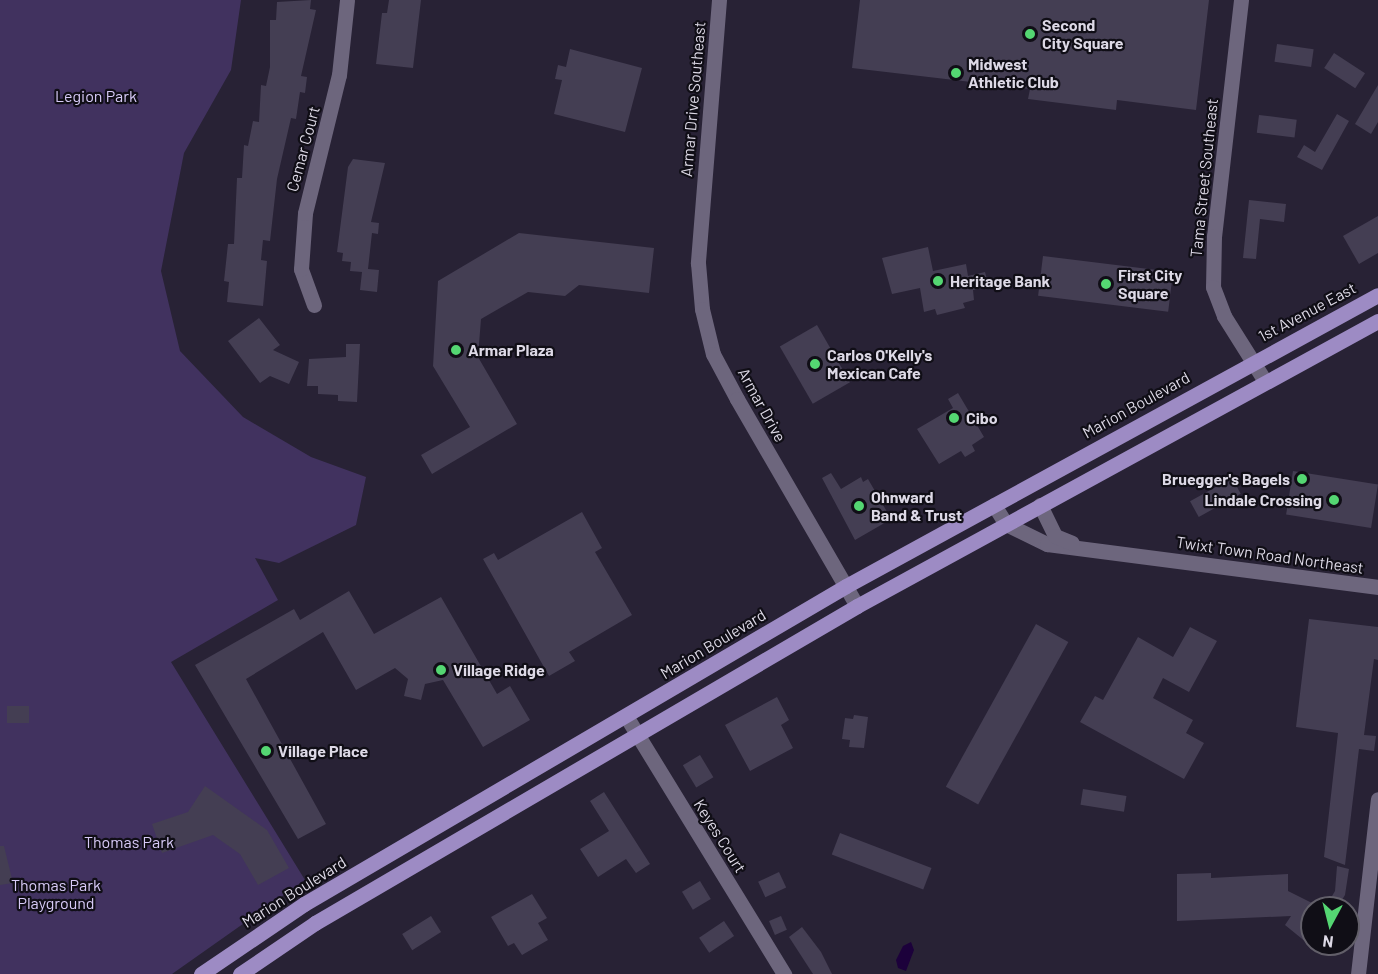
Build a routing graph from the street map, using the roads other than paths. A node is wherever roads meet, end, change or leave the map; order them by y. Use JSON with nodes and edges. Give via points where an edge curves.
{"nodes":[{"id":1,"x":347,"y":0,"type":"edge"},
{"id":2,"x":719,"y":0,"type":"edge"},
{"id":3,"x":1241,"y":0,"type":"edge"},
{"id":4,"x":703,"y":201,"type":"joint"},
{"id":5,"x":1378,"y":296,"type":"edge"},
{"id":6,"x":314,"y":305,"type":"dead end"},
{"id":7,"x":1378,"y":321,"type":"edge"},
{"id":8,"x":1252,"y":361,"type":"junction"},
{"id":9,"x":1265,"y":381,"type":"junction"},
{"id":10,"x":994,"y":505,"type":"junction"},
{"id":11,"x":1040,"y":505,"type":"junction"},
{"id":12,"x":1006,"y":524,"type":"junction"},
{"id":13,"x":1086,"y":549,"type":"junction"},
{"id":14,"x":846,"y":586,"type":"junction"},
{"id":15,"x":1378,"y":587,"type":"edge"},
{"id":16,"x":857,"y":606,"type":"junction"},
{"id":17,"x":626,"y":716,"type":"junction"},
{"id":18,"x":637,"y":735,"type":"junction"},
{"id":19,"x":1378,"y":799,"type":"edge"},
{"id":20,"x":201,"y":974,"type":"edge"},
{"id":21,"x":240,"y":974,"type":"edge"},
{"id":22,"x":784,"y":974,"type":"edge"},
{"id":23,"x":1358,"y":974,"type":"edge"}],
"edges":[{"from":1,"to":6,"type":"street","name":"Cemar Court","via":[[339,75],[306,213],[301,269]]},
{"from":2,"to":4,"type":"street","name":"Armar Drive Southeast"},
{"from":3,"to":8,"type":"street","name":"Tama Street Southeast","via":[[1214,236],[1213,287],[1224,316]]},
{"from":4,"to":14,"type":"street","name":"Armar Drive","via":[[698,263],[702,309],[713,354]]},
{"from":5,"to":8,"type":"main road","name":"1st Avenue East"},
{"from":7,"to":9,"type":"main road"},
{"from":8,"to":9,"type":"street","name":"Tama Street Southeast"},
{"from":8,"to":10,"type":"main road","name":"Marion Boulevard"},
{"from":9,"to":11,"type":"main road"},
{"from":10,"to":12,"type":"street"},
{"from":10,"to":14,"type":"main road","name":"Marion Boulevard"},
{"from":11,"to":12,"type":"main road"},
{"from":11,"to":13,"type":"street","via":[[1055,536]]},
{"from":12,"to":13,"type":"street","name":"Twixt Town Road Northeast","via":[[1047,544]]},
{"from":12,"to":16,"type":"main road"},
{"from":13,"to":15,"type":"street","name":"Twixt Town Road Northeast"},
{"from":14,"to":16,"type":"street","name":"Armar Drive"},
{"from":14,"to":17,"type":"main road","name":"Marion Boulevard"},
{"from":16,"to":18,"type":"main road"},
{"from":17,"to":18,"type":"street","name":"Keyes Court"},
{"from":17,"to":20,"type":"main road","name":"Marion Boulevard","via":[[304,904]]},
{"from":18,"to":21,"type":"main road","via":[[315,923]]},
{"from":18,"to":22,"type":"street","name":"Keyes Court"},
{"from":19,"to":23,"type":"street"}]}
